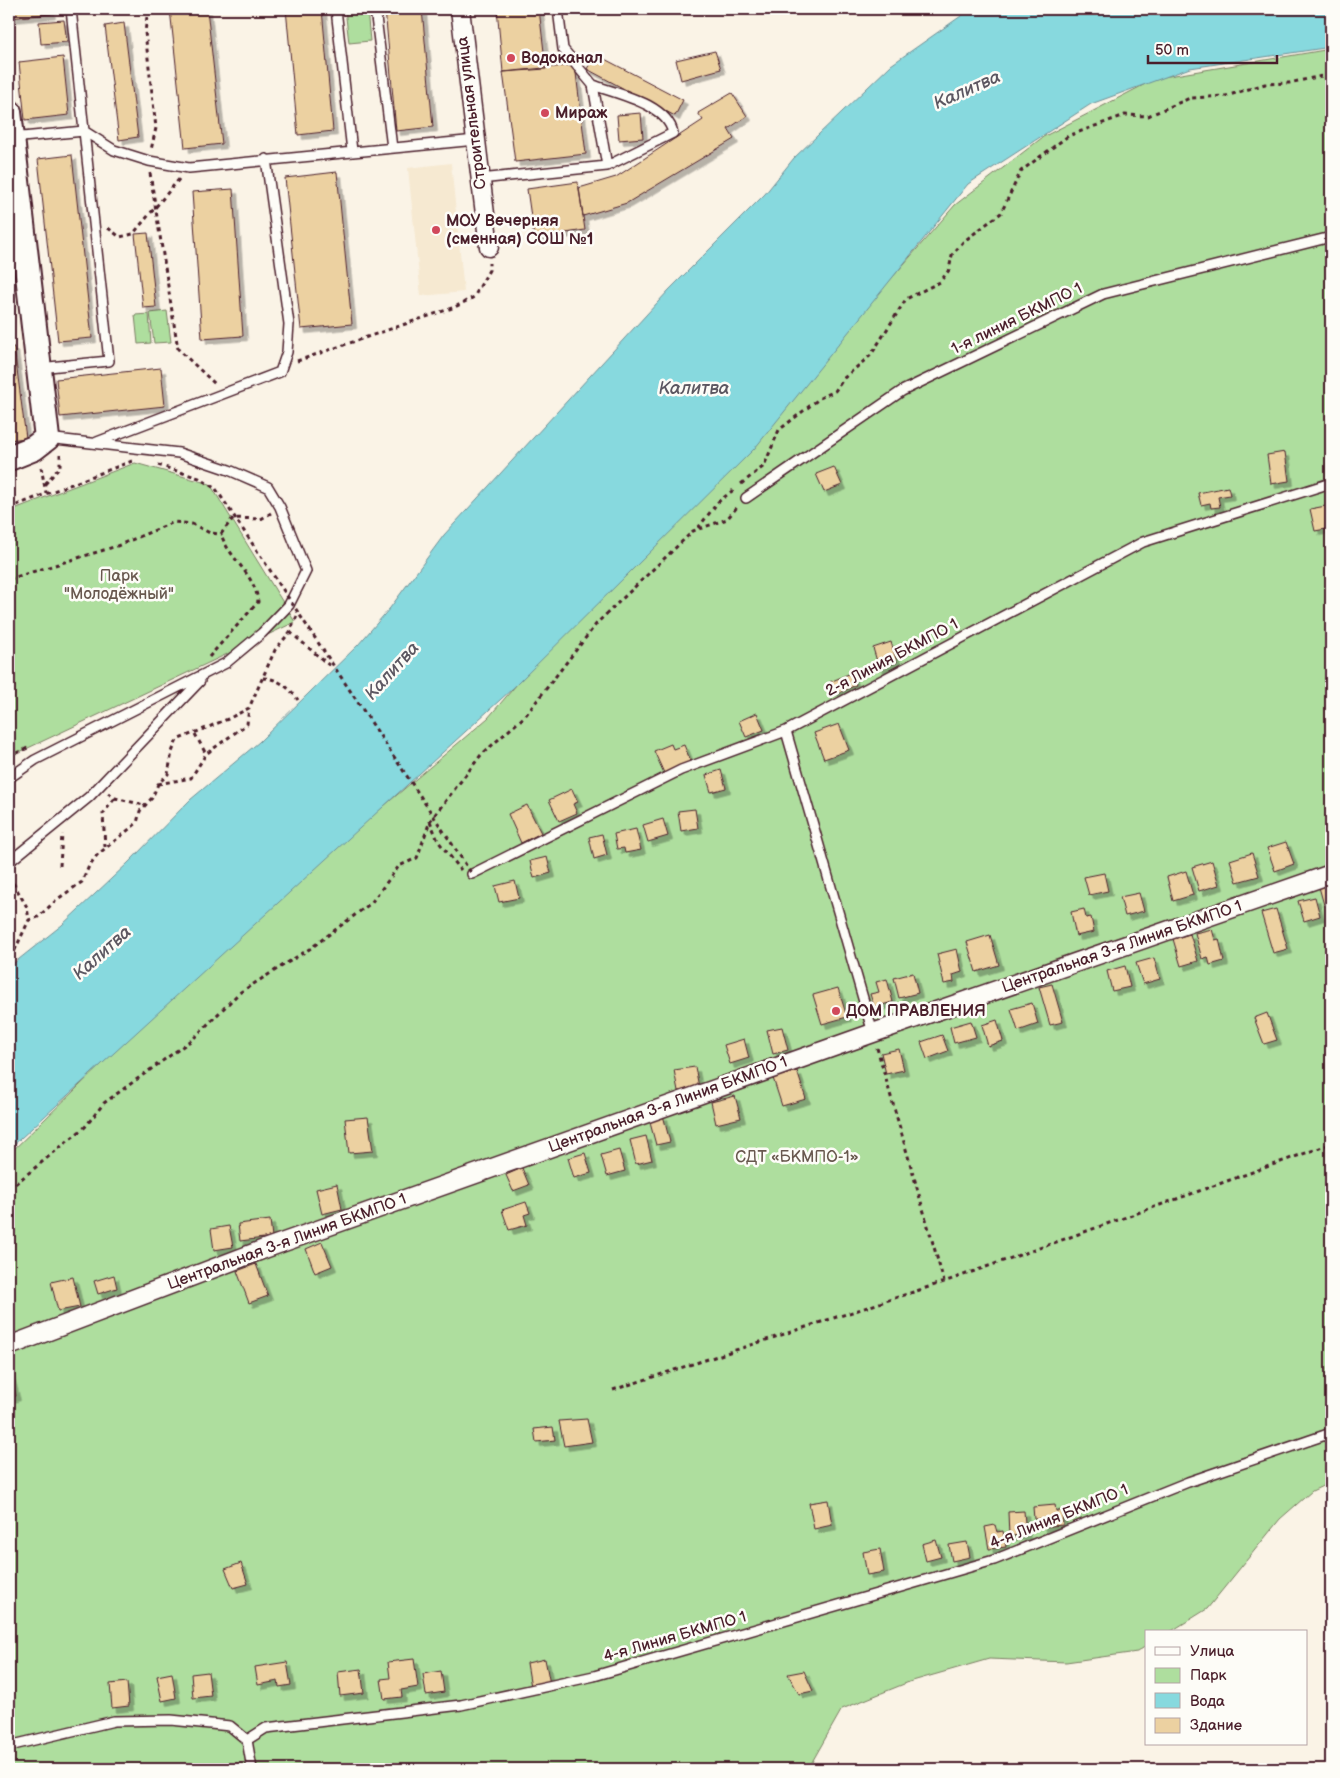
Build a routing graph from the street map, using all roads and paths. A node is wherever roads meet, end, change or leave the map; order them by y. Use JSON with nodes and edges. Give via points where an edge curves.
{"nodes":[{"id":1,"x":71,"y":9,"type":"edge"},
{"id":2,"x":148,"y":9,"type":"edge"},
{"id":3,"x":336,"y":9,"type":"edge"},
{"id":4,"x":375,"y":9,"type":"edge"},
{"id":5,"x":460,"y":9,"type":"edge"},
{"id":6,"x":558,"y":9,"type":"edge"},
{"id":7,"x":1331,"y":74,"type":"edge"},
{"id":8,"x":593,"y":85,"type":"junction"},
{"id":9,"x":9,"y":112,"type":"edge"},
{"id":10,"x":84,"y":131,"type":"junction"},
{"id":11,"x":12,"y":138,"type":"junction"},
{"id":12,"x":476,"y":140,"type":"junction"},
{"id":13,"x":392,"y":148,"type":"junction"},
{"id":14,"x":352,"y":150,"type":"junction"},
{"id":15,"x":266,"y":160,"type":"junction"},
{"id":16,"x":149,"y":162,"type":"junction"},
{"id":17,"x":607,"y":166,"type":"junction"},
{"id":18,"x":189,"y":168,"type":"junction"},
{"id":19,"x":480,"y":179,"type":"junction"},
{"id":20,"x":156,"y":206,"type":"junction"},
{"id":21,"x":95,"y":230,"type":"junction"},
{"id":22,"x":1331,"y":237,"type":"edge"},
{"id":23,"x":488,"y":247,"type":"joint"},
{"id":24,"x":282,"y":366,"type":"junction"},
{"id":25,"x":38,"y":368,"type":"junction"},
{"id":26,"x":224,"y":393,"type":"junction"},
{"id":27,"x":94,"y":443,"type":"junction"},
{"id":28,"x":44,"y":447,"type":"junction"},
{"id":29,"x":69,"y":452,"type":"dead end"},
{"id":30,"x":9,"y":458,"type":"edge"},
{"id":31,"x":124,"y":458,"type":"dead end"},
{"id":32,"x":136,"y":460,"type":"dead end"},
{"id":33,"x":142,"y":460,"type":"dead end"},
{"id":34,"x":151,"y":463,"type":"dead end"},
{"id":35,"x":1331,"y":483,"type":"edge"},
{"id":36,"x":44,"y":484,"type":"junction"},
{"id":37,"x":46,"y":493,"type":"junction"},
{"id":38,"x":746,"y":498,"type":"joint"},
{"id":39,"x":280,"y":507,"type":"junction"},
{"id":40,"x":9,"y":508,"type":"edge"},
{"id":41,"x":693,"y":531,"type":"junction"},
{"id":42,"x":221,"y":534,"type":"junction"},
{"id":43,"x":9,"y":579,"type":"edge"},
{"id":44,"x":293,"y":596,"type":"junction"},
{"id":45,"x":290,"y":632,"type":"junction"},
{"id":46,"x":206,"y":661,"type":"dead end"},
{"id":47,"x":330,"y":666,"type":"dead end"},
{"id":48,"x":206,"y":675,"type":"junction"},
{"id":49,"x":263,"y":678,"type":"junction"},
{"id":50,"x":298,"y":700,"type":"dead end"},
{"id":51,"x":249,"y":708,"type":"junction"},
{"id":52,"x":786,"y":732,"type":"junction"},
{"id":53,"x":196,"y":734,"type":"junction"},
{"id":54,"x":36,"y":745,"type":"dead end"},
{"id":55,"x":206,"y":754,"type":"junction"},
{"id":56,"x":9,"y":756,"type":"edge"},
{"id":57,"x":9,"y":778,"type":"edge"},
{"id":58,"x":158,"y":784,"type":"junction"},
{"id":59,"x":100,"y":785,"type":"junction"},
{"id":60,"x":115,"y":798,"type":"junction"},
{"id":61,"x":145,"y":806,"type":"junction"},
{"id":62,"x":63,"y":818,"type":"junction"},
{"id":63,"x":430,"y":821,"type":"junction"},
{"id":64,"x":105,"y":847,"type":"junction"},
{"id":65,"x":9,"y":862,"type":"edge"},
{"id":66,"x":60,"y":866,"type":"dead end"},
{"id":67,"x":472,"y":874,"type":"junction"},
{"id":68,"x":1331,"y":874,"type":"edge"},
{"id":69,"x":9,"y":876,"type":"edge"},
{"id":70,"x":29,"y":920,"type":"junction"},
{"id":71,"x":9,"y":955,"type":"edge"},
{"id":72,"x":873,"y":1033,"type":"junction"},
{"id":73,"x":1331,"y":1144,"type":"edge"},
{"id":74,"x":9,"y":1189,"type":"edge"},
{"id":75,"x":944,"y":1282,"type":"junction"},
{"id":76,"x":9,"y":1346,"type":"edge"},
{"id":77,"x":613,"y":1390,"type":"dead end"},
{"id":78,"x":1331,"y":1432,"type":"edge"},
{"id":79,"x":247,"y":1740,"type":"junction"},
{"id":80,"x":9,"y":1746,"type":"edge"},
{"id":81,"x":252,"y":1769,"type":"edge"}],
"edges":[{"from":1,"to":10,"type":"lane"},
{"from":2,"to":16,"type":"path","via":[[145,32],[156,128]]},
{"from":3,"to":14,"type":"lane"},
{"from":4,"to":13,"type":"lane"},
{"from":5,"to":12,"type":"street","name":"Строительная улица"},
{"from":6,"to":8,"type":"lane","via":[[563,49]]},
{"from":7,"to":41,"type":"path","via":[[1289,83],[1264,84],[1226,96],[1190,98],[1148,116],[1125,114],[1068,136],[1021,171],[1001,213],[962,242],[940,282],[906,299],[871,355],[844,378],[835,391],[820,398],[779,430],[764,466],[718,502]]},
{"from":8,"to":17,"type":"lane"},
{"from":8,"to":17,"type":"lane","via":[[658,110],[674,133]]},
{"from":9,"to":11,"type":"street"},
{"from":10,"to":11,"type":"lane"},
{"from":10,"to":16,"type":"lane","via":[[114,150]]},
{"from":10,"to":21,"type":"lane"},
{"from":11,"to":25,"type":"street","via":[[19,227]]},
{"from":12,"to":13,"type":"lane"},
{"from":12,"to":19,"type":"street","name":"Строительная улица"},
{"from":13,"to":14,"type":"lane"},
{"from":14,"to":15,"type":"lane"},
{"from":15,"to":18,"type":"lane"},
{"from":15,"to":24,"type":"lane","via":[[289,324],[287,352]]},
{"from":16,"to":18,"type":"lane"},
{"from":16,"to":20,"type":"path"},
{"from":17,"to":19,"type":"lane"},
{"from":18,"to":20,"type":"path"},
{"from":19,"to":23,"type":"street","name":"Строительная улица"},
{"from":20,"to":21,"type":"path","via":[[133,234],[120,237],[107,228]]},
{"from":20,"to":26,"type":"path","via":[[178,349]]},
{"from":21,"to":25,"type":"lane","via":[[109,360]]},
{"from":22,"to":38,"type":"lane","name":"1-я линия БКМПО 1","via":[[1104,294],[902,391]]},
{"from":23,"to":24,"type":"path","via":[[489,270],[474,297],[367,339]]},
{"from":24,"to":26,"type":"lane","via":[[280,372]]},
{"from":25,"to":28,"type":"street"},
{"from":26,"to":27,"type":"lane"},
{"from":27,"to":28,"type":"lane"},
{"from":27,"to":39,"type":"lane","via":[[179,453],[229,470],[268,487]]},
{"from":28,"to":29,"type":"path"},
{"from":28,"to":30,"type":"street"},
{"from":28,"to":36,"type":"path"},
{"from":28,"to":36,"type":"path","via":[[60,467]]},
{"from":31,"to":33,"type":"path"},
{"from":32,"to":37,"type":"path"},
{"from":34,"to":67,"type":"path","bridge":true,"via":[[199,478],[216,489]]},
{"from":35,"to":52,"type":"lane","name":"2-я Линия БКМПО 1","via":[[1143,542]]},
{"from":36,"to":37,"type":"path"},
{"from":37,"to":40,"type":"path"},
{"from":38,"to":41,"type":"path","via":[[727,519]]},
{"from":39,"to":42,"type":"path","via":[[261,519],[233,518]]},
{"from":39,"to":44,"type":"lane","via":[[306,571]]},
{"from":41,"to":63,"type":"path","via":[[597,623],[525,716],[480,755]]},
{"from":42,"to":43,"type":"path","via":[[210,533],[192,524],[174,522],[117,546]]},
{"from":42,"to":46,"type":"path","via":[[224,544],[257,590],[258,602]]},
{"from":44,"to":45,"type":"path","via":[[297,616]]},
{"from":44,"to":48,"type":"lane","via":[[262,633],[226,664]]},
{"from":45,"to":47,"type":"path"},
{"from":45,"to":49,"type":"path","via":[[275,650]]},
{"from":48,"to":57,"type":"lane","via":[[35,760]]},
{"from":48,"to":59,"type":"lane"},
{"from":49,"to":50,"type":"path","via":[[291,688]]},
{"from":49,"to":51,"type":"path"},
{"from":51,"to":53,"type":"path"},
{"from":51,"to":55,"type":"path","via":[[247,724]]},
{"from":52,"to":67,"type":"lane","name":"2-я Линия БКМПО 1","via":[[680,770]]},
{"from":52,"to":72,"type":"lane"},
{"from":53,"to":55,"type":"path"},
{"from":53,"to":58,"type":"path","via":[[177,740],[168,774]]},
{"from":54,"to":56,"type":"path"},
{"from":55,"to":58,"type":"path","via":[[191,778]]},
{"from":58,"to":61,"type":"path"},
{"from":59,"to":60,"type":"path"},
{"from":59,"to":62,"type":"lane"},
{"from":60,"to":61,"type":"path"},
{"from":60,"to":64,"type":"path","via":[[103,814]]},
{"from":61,"to":64,"type":"path","via":[[137,823]]},
{"from":62,"to":65,"type":"lane"},
{"from":62,"to":66,"type":"path"},
{"from":63,"to":67,"type":"path","via":[[438,841],[452,861],[464,874]]},
{"from":63,"to":74,"type":"path","via":[[417,858],[399,866],[371,903],[312,948],[239,993],[193,1039],[104,1103],[85,1128]]},
{"from":64,"to":70,"type":"path","via":[[88,866],[82,882],[38,918]]},
{"from":68,"to":72,"type":"street","name":"Центральная 3-я Линия БКМПО 1"},
{"from":69,"to":70,"type":"path","via":[[27,907]]},
{"from":70,"to":71,"type":"path","via":[[13,954]]},
{"from":72,"to":75,"type":"path"},
{"from":72,"to":76,"type":"street","name":"Центральная 3-я Линия БКМПО 1","via":[[267,1248]]},
{"from":73,"to":75,"type":"path"},
{"from":75,"to":77,"type":"path"},
{"from":78,"to":79,"type":"lane","name":"4-я Линия БКМПО 1","via":[[1188,1482],[994,1560],[594,1676],[461,1705],[266,1728]]},
{"from":79,"to":80,"type":"lane","via":[[230,1726],[171,1720],[114,1721]]},
{"from":79,"to":81,"type":"lane"}]}
